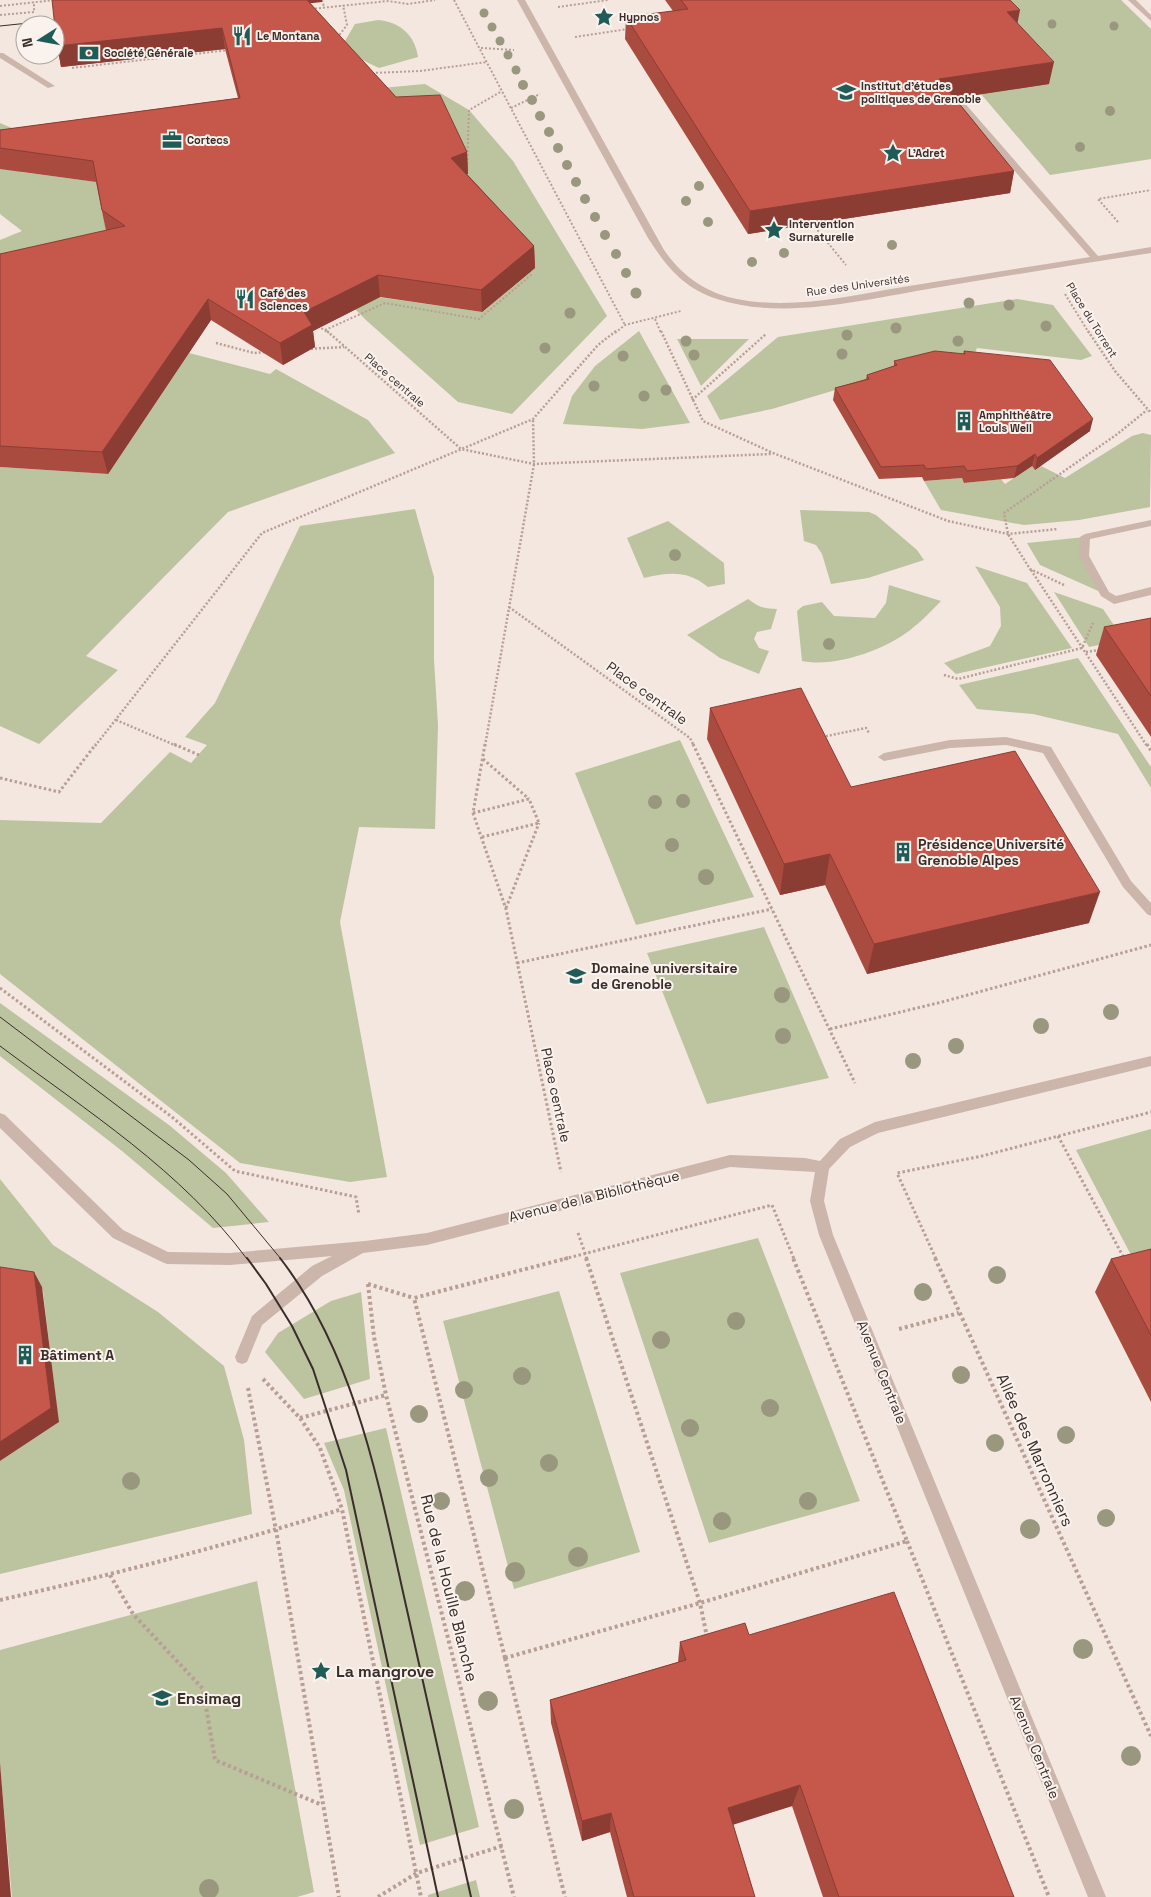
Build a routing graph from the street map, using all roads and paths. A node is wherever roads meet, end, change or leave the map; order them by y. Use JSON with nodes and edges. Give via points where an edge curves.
{"nodes":[{"id":1,"x":55,"y":0,"type":"edge"},
{"id":2,"x":322,"y":0,"type":"edge"},
{"id":3,"x":388,"y":0,"type":"edge"},
{"id":4,"x":434,"y":0,"type":"edge"},
{"id":5,"x":454,"y":0,"type":"edge"},
{"id":6,"x":521,"y":0,"type":"edge"},
{"id":7,"x":608,"y":0,"type":"edge"},
{"id":8,"x":1132,"y":0,"type":"edge"},
{"id":9,"x":34,"y":2,"type":"junction"},
{"id":10,"x":343,"y":5,"type":"junction"},
{"id":11,"x":0,"y":6,"type":"edge"},
{"id":12,"x":324,"y":7,"type":"junction"},
{"id":13,"x":550,"y":8,"type":"dead end"},
{"id":14,"x":305,"y":9,"type":"edge"},
{"id":15,"x":0,"y":15,"type":"edge"},
{"id":16,"x":1151,"y":19,"type":"edge"},
{"id":17,"x":636,"y":28,"type":"edge"},
{"id":18,"x":572,"y":37,"type":"dead end"},
{"id":19,"x":329,"y":39,"type":"edge"},
{"id":20,"x":214,"y":45,"type":"edge"},
{"id":21,"x":480,"y":48,"type":"junction"},
{"id":22,"x":235,"y":50,"type":"edge"},
{"id":23,"x":516,"y":50,"type":"dead end"},
{"id":24,"x":216,"y":52,"type":"junction"},
{"id":25,"x":132,"y":54,"type":"edge"},
{"id":26,"x":0,"y":55,"type":"edge"},
{"id":27,"x":133,"y":61,"type":"junction"},
{"id":28,"x":487,"y":62,"type":"junction"},
{"id":29,"x":66,"y":69,"type":"dead end"},
{"id":30,"x":371,"y":73,"type":"edge"},
{"id":31,"x":51,"y":86,"type":"dead end"},
{"id":32,"x":502,"y":91,"type":"junction"},
{"id":33,"x":545,"y":92,"type":"dead end"},
{"id":34,"x":959,"y":102,"type":"edge"},
{"id":35,"x":511,"y":108,"type":"junction"},
{"id":36,"x":466,"y":173,"type":"edge"},
{"id":37,"x":1151,"y":190,"type":"edge"},
{"id":38,"x":1118,"y":222,"type":"dead end"},
{"id":39,"x":815,"y":227,"type":"dead end"},
{"id":40,"x":1151,"y":250,"type":"edge"},
{"id":41,"x":1096,"y":259,"type":"junction"},
{"id":42,"x":524,"y":264,"type":"edge"},
{"id":43,"x":846,"y":265,"type":"dead end"},
{"id":44,"x":1062,"y":289,"type":"dead end"},
{"id":45,"x":715,"y":296,"type":"junction"},
{"id":46,"x":656,"y":319,"type":"junction"},
{"id":47,"x":312,"y":324,"type":"edge"},
{"id":48,"x":625,"y":325,"type":"junction"},
{"id":49,"x":325,"y":330,"type":"junction"},
{"id":50,"x":769,"y":332,"type":"dead end"},
{"id":51,"x":216,"y":343,"type":"dead end"},
{"id":52,"x":344,"y":347,"type":"junction"},
{"id":53,"x":299,"y":350,"type":"edge"},
{"id":54,"x":272,"y":352,"type":"edge"},
{"id":55,"x":692,"y":400,"type":"junction"},
{"id":56,"x":1151,"y":413,"type":"edge"},
{"id":57,"x":533,"y":419,"type":"junction"},
{"id":58,"x":461,"y":449,"type":"junction"},
{"id":59,"x":773,"y":454,"type":"junction"},
{"id":60,"x":534,"y":464,"type":"junction"},
{"id":61,"x":1151,"y":524,"type":"edge"},
{"id":62,"x":1062,"y":529,"type":"dead end"},
{"id":63,"x":1030,"y":569,"type":"dead end"},
{"id":64,"x":1151,"y":591,"type":"edge"},
{"id":65,"x":509,"y":607,"type":"junction"},
{"id":66,"x":1094,"y":621,"type":"dead end"},
{"id":67,"x":1082,"y":648,"type":"junction"},
{"id":68,"x":1104,"y":649,"type":"dead end"},
{"id":69,"x":1085,"y":652,"type":"junction"},
{"id":70,"x":944,"y":675,"type":"dead end"},
{"id":71,"x":116,"y":720,"type":"junction"},
{"id":72,"x":816,"y":739,"type":"edge"},
{"id":73,"x":1151,"y":751,"type":"edge"},
{"id":74,"x":199,"y":755,"type":"dead end"},
{"id":75,"x":884,"y":757,"type":"joint"},
{"id":76,"x":482,"y":759,"type":"junction"},
{"id":77,"x":0,"y":778,"type":"edge"},
{"id":78,"x":529,"y":799,"type":"junction"},
{"id":79,"x":473,"y":813,"type":"junction"},
{"id":80,"x":539,"y":822,"type":"junction"},
{"id":81,"x":482,"y":837,"type":"junction"},
{"id":82,"x":506,"y":908,"type":"junction"},
{"id":83,"x":772,"y":910,"type":"junction"},
{"id":84,"x":1151,"y":911,"type":"edge"},
{"id":85,"x":1151,"y":945,"type":"edge"},
{"id":86,"x":517,"y":963,"type":"junction"},
{"id":87,"x":0,"y":988,"type":"edge"},
{"id":88,"x":830,"y":1029,"type":"junction"},
{"id":89,"x":1151,"y":1061,"type":"edge"},
{"id":90,"x":855,"y":1083,"type":"dead end"},
{"id":91,"x":1151,"y":1112,"type":"edge"},
{"id":92,"x":0,"y":1119,"type":"edge"},
{"id":93,"x":1058,"y":1136,"type":"junction"},
{"id":94,"x":823,"y":1167,"type":"junction"},
{"id":95,"x":568,"y":1203,"type":"junction"},
{"id":96,"x":360,"y":1220,"type":"dead end"},
{"id":97,"x":365,"y":1247,"type":"junction"},
{"id":98,"x":584,"y":1253,"type":"junction"},
{"id":99,"x":1128,"y":1266,"type":"edge"},
{"id":100,"x":368,"y":1284,"type":"dead end"},
{"id":101,"x":959,"y":1313,"type":"junction"},
{"id":102,"x":898,"y":1329,"type":"dead end"},
{"id":103,"x":242,"y":1357,"type":"junction"},
{"id":104,"x":386,"y":1395,"type":"junction"},
{"id":105,"x":300,"y":1418,"type":"junction"},
{"id":106,"x":342,"y":1509,"type":"junction"},
{"id":107,"x":276,"y":1530,"type":"junction"},
{"id":108,"x":907,"y":1542,"type":"junction"},
{"id":109,"x":110,"y":1575,"type":"junction"},
{"id":110,"x":0,"y":1600,"type":"edge"},
{"id":111,"x":700,"y":1603,"type":"junction"},
{"id":112,"x":709,"y":1646,"type":"edge"},
{"id":113,"x":504,"y":1658,"type":"junction"},
{"id":114,"x":1151,"y":1736,"type":"edge"},
{"id":115,"x":322,"y":1806,"type":"junction"},
{"id":116,"x":502,"y":1846,"type":"junction"},
{"id":117,"x":417,"y":1873,"type":"junction"},
{"id":118,"x":339,"y":1897,"type":"edge"},
{"id":119,"x":378,"y":1897,"type":"edge"},
{"id":120,"x":422,"y":1897,"type":"edge"},
{"id":121,"x":514,"y":1897,"type":"edge"},
{"id":122,"x":565,"y":1897,"type":"edge"},
{"id":123,"x":1049,"y":1897,"type":"edge"},
{"id":124,"x":1097,"y":1897,"type":"edge"}],
"edges":[{"from":1,"to":9,"type":"path"},
{"from":2,"to":12,"type":"path"},
{"from":3,"to":4,"type":"path","via":[[408,4]]},
{"from":3,"to":10,"type":"path"},
{"from":5,"to":21,"type":"path"},
{"from":6,"to":45,"type":"street","name":"Rue des Universités","via":[[668,263],[687,282]]},
{"from":7,"to":13,"type":"path"},
{"from":8,"to":16,"type":"street"},
{"from":9,"to":11,"type":"path"},
{"from":9,"to":15,"type":"path","via":[[34,13]]},
{"from":10,"to":12,"type":"path"},
{"from":10,"to":19,"type":"path","via":[[347,24],[338,38]]},
{"from":12,"to":14,"type":"path"},
{"from":17,"to":18,"type":"path"},
{"from":20,"to":24,"type":"path"},
{"from":21,"to":23,"type":"path"},
{"from":21,"to":28,"type":"path"},
{"from":22,"to":24,"type":"path"},
{"from":24,"to":27,"type":"path"},
{"from":25,"to":27,"type":"path"},
{"from":26,"to":31,"type":"street"},
{"from":27,"to":29,"type":"path"},
{"from":28,"to":30,"type":"path","via":[[420,71]]},
{"from":28,"to":32,"type":"path"},
{"from":32,"to":35,"type":"path"},
{"from":32,"to":36,"type":"path","via":[[469,110]]},
{"from":33,"to":35,"type":"path"},
{"from":34,"to":41,"type":"street"},
{"from":35,"to":48,"type":"path"},
{"from":37,"to":38,"type":"path","via":[[1098,199]]},
{"from":39,"to":43,"type":"path"},
{"from":40,"to":41,"type":"street","name":"Rue des Universités"},
{"from":41,"to":45,"type":"street","name":"Rue des Universités","via":[[823,303],[769,306]]},
{"from":42,"to":49,"type":"path","via":[[531,275],[478,319],[385,303]]},
{"from":44,"to":56,"type":"path","name":"Place du Torrent","via":[[1097,348],[1130,392]]},
{"from":45,"to":46,"type":"path"},
{"from":46,"to":48,"type":"path"},
{"from":46,"to":55,"type":"path"},
{"from":47,"to":49,"type":"path","name":"Place centrale"},
{"from":48,"to":57,"type":"path","via":[[598,345]]},
{"from":49,"to":52,"type":"path","name":"Place centrale"},
{"from":50,"to":55,"type":"path"},
{"from":51,"to":54,"type":"path","via":[[254,353]]},
{"from":52,"to":53,"type":"path"},
{"from":52,"to":58,"type":"path","name":"Place centrale"},
{"from":55,"to":59,"type":"path","via":[[703,422]]},
{"from":57,"to":58,"type":"path"},
{"from":57,"to":60,"type":"path"},
{"from":58,"to":60,"type":"path","name":"Place centrale"},
{"from":58,"to":71,"type":"path","via":[[262,533]]},
{"from":59,"to":60,"type":"path","name":"Place centrale"},
{"from":59,"to":62,"type":"path","via":[[948,521],[1008,534]]},
{"from":60,"to":65,"type":"path"},
{"from":61,"to":64,"type":"street","via":[[1086,537],[1084,556],[1105,594],[1114,600]]},
{"from":63,"to":67,"type":"path"},
{"from":65,"to":76,"type":"path"},
{"from":65,"to":83,"type":"path","name":"Place centrale","via":[[690,738]]},
{"from":66,"to":67,"type":"path"},
{"from":67,"to":69,"type":"path"},
{"from":67,"to":70,"type":"path","via":[[958,679]]},
{"from":68,"to":69,"type":"path"},
{"from":69,"to":73,"type":"path"},
{"from":71,"to":74,"type":"path"},
{"from":71,"to":77,"type":"path","via":[[59,792]]},
{"from":72,"to":75,"type":"path","via":[[866,728]]},
{"from":75,"to":84,"type":"street","via":[[950,744],[1006,741],[1047,750],[1127,884]]},
{"from":76,"to":78,"type":"path"},
{"from":76,"to":79,"type":"path"},
{"from":78,"to":79,"type":"path"},
{"from":78,"to":80,"type":"path"},
{"from":79,"to":81,"type":"path","name":"Place centrale"},
{"from":80,"to":81,"type":"path"},
{"from":80,"to":82,"type":"path"},
{"from":81,"to":82,"type":"path","name":"Place centrale"},
{"from":82,"to":86,"type":"path","name":"Place centrale"},
{"from":83,"to":86,"type":"path"},
{"from":83,"to":88,"type":"path","name":"Place centrale"},
{"from":85,"to":88,"type":"path"},
{"from":86,"to":95,"type":"path","name":"Place centrale"},
{"from":87,"to":96,"type":"path","via":[[172,1117],[235,1172],[356,1197]]},
{"from":88,"to":90,"type":"path","name":"Place centrale"},
{"from":89,"to":94,"type":"street","via":[[875,1128],[845,1143]]},
{"from":91,"to":93,"type":"path"},
{"from":92,"to":97,"type":"street","name":"Avenue de la Bibliothèque","via":[[118,1234],[167,1258],[230,1259]]},
{"from":93,"to":99,"type":"path"},
{"from":93,"to":101,"type":"path","name":"Allée des Marronniers","via":[[897,1173]]},
{"from":94,"to":95,"type":"street","name":"Avenue de la Bibliothèque","via":[[730,1162]]},
{"from":94,"to":124,"type":"street","name":"Avenue Centrale","via":[[817,1200],[826,1236]]},
{"from":95,"to":97,"type":"street","name":"Avenue de la Bibliothèque","via":[[427,1239]]},
{"from":95,"to":98,"type":"path","name":"Place centrale"},
{"from":97,"to":103,"type":"street","via":[[317,1271],[257,1321]]},
{"from":98,"to":108,"type":"path","via":[[772,1205]]},
{"from":98,"to":111,"type":"path","name":"Place centrale"},
{"from":98,"to":113,"type":"path","via":[[414,1298]]},
{"from":100,"to":104,"type":"path","name":"Rue de la Houille Blanche","via":[[374,1337]]},
{"from":101,"to":102,"type":"path"},
{"from":101,"to":114,"type":"path","name":"Allée des Marronniers"},
{"from":103,"to":105,"type":"path"},
{"from":103,"to":107,"type":"path"},
{"from":104,"to":105,"type":"path"},
{"from":104,"to":116,"type":"path","name":"Rue de la Houille Blanche"},
{"from":105,"to":106,"type":"path","via":[[320,1448]]},
{"from":106,"to":107,"type":"path"},
{"from":106,"to":117,"type":"path"},
{"from":107,"to":109,"type":"path"},
{"from":107,"to":115,"type":"path"},
{"from":108,"to":111,"type":"path"},
{"from":108,"to":123,"type":"path"},
{"from":109,"to":110,"type":"path"},
{"from":109,"to":115,"type":"path","via":[[133,1614],[204,1689],[215,1760]]},
{"from":111,"to":112,"type":"path","name":"Place centrale"},
{"from":111,"to":113,"type":"path"},
{"from":113,"to":122,"type":"path"},
{"from":115,"to":118,"type":"path"},
{"from":116,"to":117,"type":"path"},
{"from":116,"to":121,"type":"path","name":"Rue de la Houille Blanche"},
{"from":117,"to":119,"type":"path"},
{"from":117,"to":120,"type":"path"}]}
